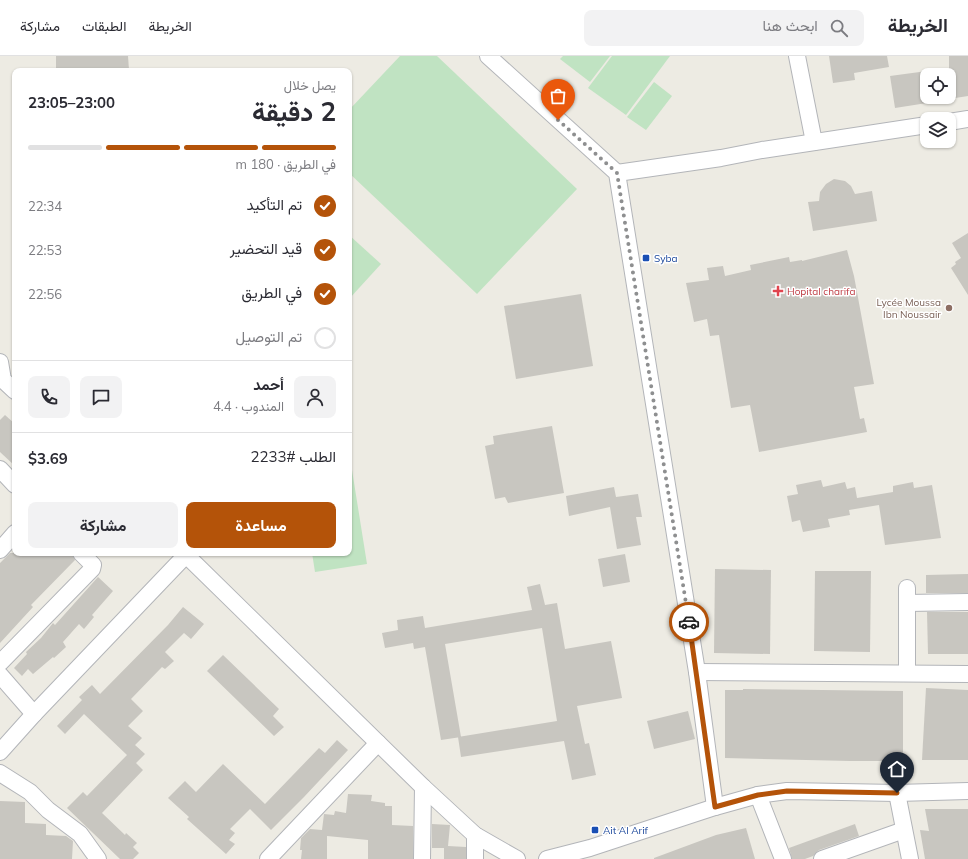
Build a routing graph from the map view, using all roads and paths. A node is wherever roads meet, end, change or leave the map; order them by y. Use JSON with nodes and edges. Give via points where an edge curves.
{"nodes":[{"id":1,"x":488,"y":56,"type":"edge"},
{"id":2,"x":797,"y":56,"type":"edge"},
{"id":3,"x":968,"y":119,"type":"edge"},
{"id":4,"x":956,"y":121,"type":"edge"},
{"id":5,"x":920,"y":126,"type":"edge"},
{"id":6,"x":814,"y":142,"type":"junction"},
{"id":7,"x":617,"y":173,"type":"junction"},
{"id":8,"x":0,"y":362,"type":"edge"},
{"id":9,"x":2,"y":380,"type":"edge"},
{"id":10,"x":12,"y":388,"type":"edge"},
{"id":11,"x":0,"y":469,"type":"edge"},
{"id":12,"x":12,"y":482,"type":"edge"},
{"id":13,"x":12,"y":536,"type":"edge"},
{"id":14,"x":0,"y":550,"type":"edge"},
{"id":15,"x":84,"y":556,"type":"edge"},
{"id":16,"x":183,"y":556,"type":"edge"},
{"id":17,"x":187,"y":556,"type":"edge"},
{"id":18,"x":968,"y":602,"type":"edge"},
{"id":19,"x":0,"y":663,"type":"edge"},
{"id":20,"x":697,"y":672,"type":"junction"},
{"id":21,"x":907,"y":673,"type":"junction"},
{"id":22,"x":968,"y":674,"type":"edge"},
{"id":23,"x":0,"y":675,"type":"edge"},
{"id":24,"x":34,"y":714,"type":"junction"},
{"id":25,"x":378,"y":743,"type":"junction"},
{"id":26,"x":0,"y":752,"type":"edge"},
{"id":27,"x":0,"y":773,"type":"edge"},
{"id":28,"x":423,"y":787,"type":"junction"},
{"id":29,"x":968,"y":791,"type":"edge"},
{"id":30,"x":897,"y":793,"type":"junction"},
{"id":31,"x":758,"y":795,"type":"junction"},
{"id":32,"x":715,"y":807,"type":"junction"},
{"id":33,"x":904,"y":830,"type":"junction"},
{"id":34,"x":476,"y":835,"type":"junction"},
{"id":35,"x":592,"y":853,"type":"edge"},
{"id":36,"x":98,"y":859,"type":"edge"},
{"id":37,"x":268,"y":859,"type":"edge"},
{"id":38,"x":422,"y":859,"type":"edge"},
{"id":39,"x":475,"y":859,"type":"edge"},
{"id":40,"x":517,"y":859,"type":"edge"},
{"id":41,"x":547,"y":859,"type":"edge"},
{"id":42,"x":783,"y":859,"type":"edge"},
{"id":43,"x":822,"y":859,"type":"edge"},
{"id":44,"x":910,"y":859,"type":"edge"}],
"edges":[{"from":1,"to":7,"type":"street"},
{"from":2,"to":6,"type":"street"},
{"from":3,"to":4,"type":"street"},
{"from":5,"to":6,"type":"street"},
{"from":6,"to":7,"type":"street"},
{"from":7,"to":20,"type":"street"},
{"from":8,"to":9,"type":"street"},
{"from":9,"to":10,"type":"street"},
{"from":11,"to":12,"type":"street"},
{"from":13,"to":14,"type":"street"},
{"from":15,"to":19,"type":"street","via":[[93,565],[92,569]]},
{"from":16,"to":24,"type":"street"},
{"from":17,"to":25,"type":"street"},
{"from":18,"to":21,"type":"street","via":[[907,595]]},
{"from":20,"to":21,"type":"street"},
{"from":20,"to":32,"type":"street"},
{"from":21,"to":22,"type":"street"},
{"from":23,"to":24,"type":"street"},
{"from":24,"to":26,"type":"street"},
{"from":25,"to":28,"type":"street"},
{"from":25,"to":37,"type":"street"},
{"from":27,"to":36,"type":"street","via":[[30,792],[48,810],[80,834]]},
{"from":28,"to":34,"type":"street"},
{"from":28,"to":38,"type":"street"},
{"from":29,"to":30,"type":"street"},
{"from":30,"to":31,"type":"street","via":[[787,791]]},
{"from":30,"to":33,"type":"street"},
{"from":31,"to":32,"type":"street"},
{"from":31,"to":42,"type":"street"},
{"from":32,"to":35,"type":"street"},
{"from":33,"to":43,"type":"street"},
{"from":33,"to":44,"type":"street"},
{"from":34,"to":39,"type":"street"},
{"from":34,"to":40,"type":"street"},
{"from":35,"to":41,"type":"street"}]}
